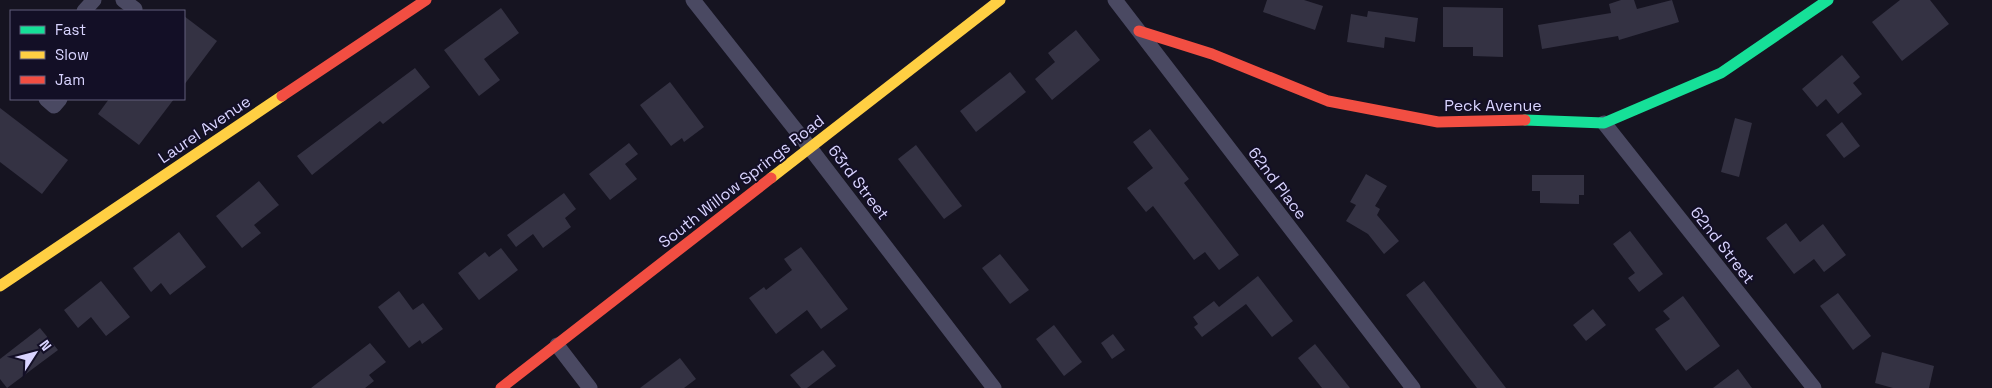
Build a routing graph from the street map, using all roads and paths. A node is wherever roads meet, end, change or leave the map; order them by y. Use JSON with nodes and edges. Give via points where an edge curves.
{"nodes":[{"id":1,"x":94,"y":0,"type":"edge"},
{"id":2,"x":123,"y":0,"type":"edge"},
{"id":3,"x":426,"y":0,"type":"edge"},
{"id":4,"x":693,"y":0,"type":"edge"},
{"id":5,"x":1000,"y":0,"type":"edge"},
{"id":6,"x":1115,"y":0,"type":"edge"},
{"id":7,"x":1828,"y":0,"type":"edge"},
{"id":8,"x":85,"y":10,"type":"edge"},
{"id":9,"x":134,"y":10,"type":"edge"},
{"id":10,"x":1140,"y":30,"type":"junction"},
{"id":11,"x":47,"y":100,"type":"edge"},
{"id":12,"x":59,"y":100,"type":"edge"},
{"id":13,"x":1604,"y":124,"type":"junction"},
{"id":14,"x":810,"y":148,"type":"junction"},
{"id":15,"x":0,"y":286,"type":"edge"},
{"id":16,"x":557,"y":345,"type":"junction"},
{"id":17,"x":501,"y":388,"type":"edge"},
{"id":18,"x":590,"y":388,"type":"edge"},
{"id":19,"x":994,"y":388,"type":"edge"},
{"id":20,"x":1413,"y":388,"type":"edge"},
{"id":21,"x":1814,"y":388,"type":"edge"}],
"edges":[{"from":1,"to":8,"type":"street"},
{"from":2,"to":9,"type":"street"},
{"from":3,"to":15,"type":"street","name":"Laurel Avenue"},
{"from":4,"to":14,"type":"street","name":"63rd Street"},
{"from":5,"to":14,"type":"street","name":"South Willow Springs Road"},
{"from":6,"to":10,"type":"street","name":"62nd Place"},
{"from":7,"to":13,"type":"street","name":"Peck Avenue","via":[[1721,73]]},
{"from":10,"to":13,"type":"street","name":"Peck Avenue","via":[[1212,54],[1328,102],[1438,122],[1510,119]]},
{"from":10,"to":20,"type":"street","name":"62nd Place"},
{"from":11,"to":12,"type":"street","via":[[54,106]]},
{"from":13,"to":21,"type":"street","name":"62nd Street"},
{"from":14,"to":16,"type":"street","name":"South Willow Springs Road"},
{"from":14,"to":19,"type":"street","name":"63rd Street"},
{"from":16,"to":17,"type":"street","name":"South Willow Springs Road"},
{"from":16,"to":18,"type":"street"}]}
